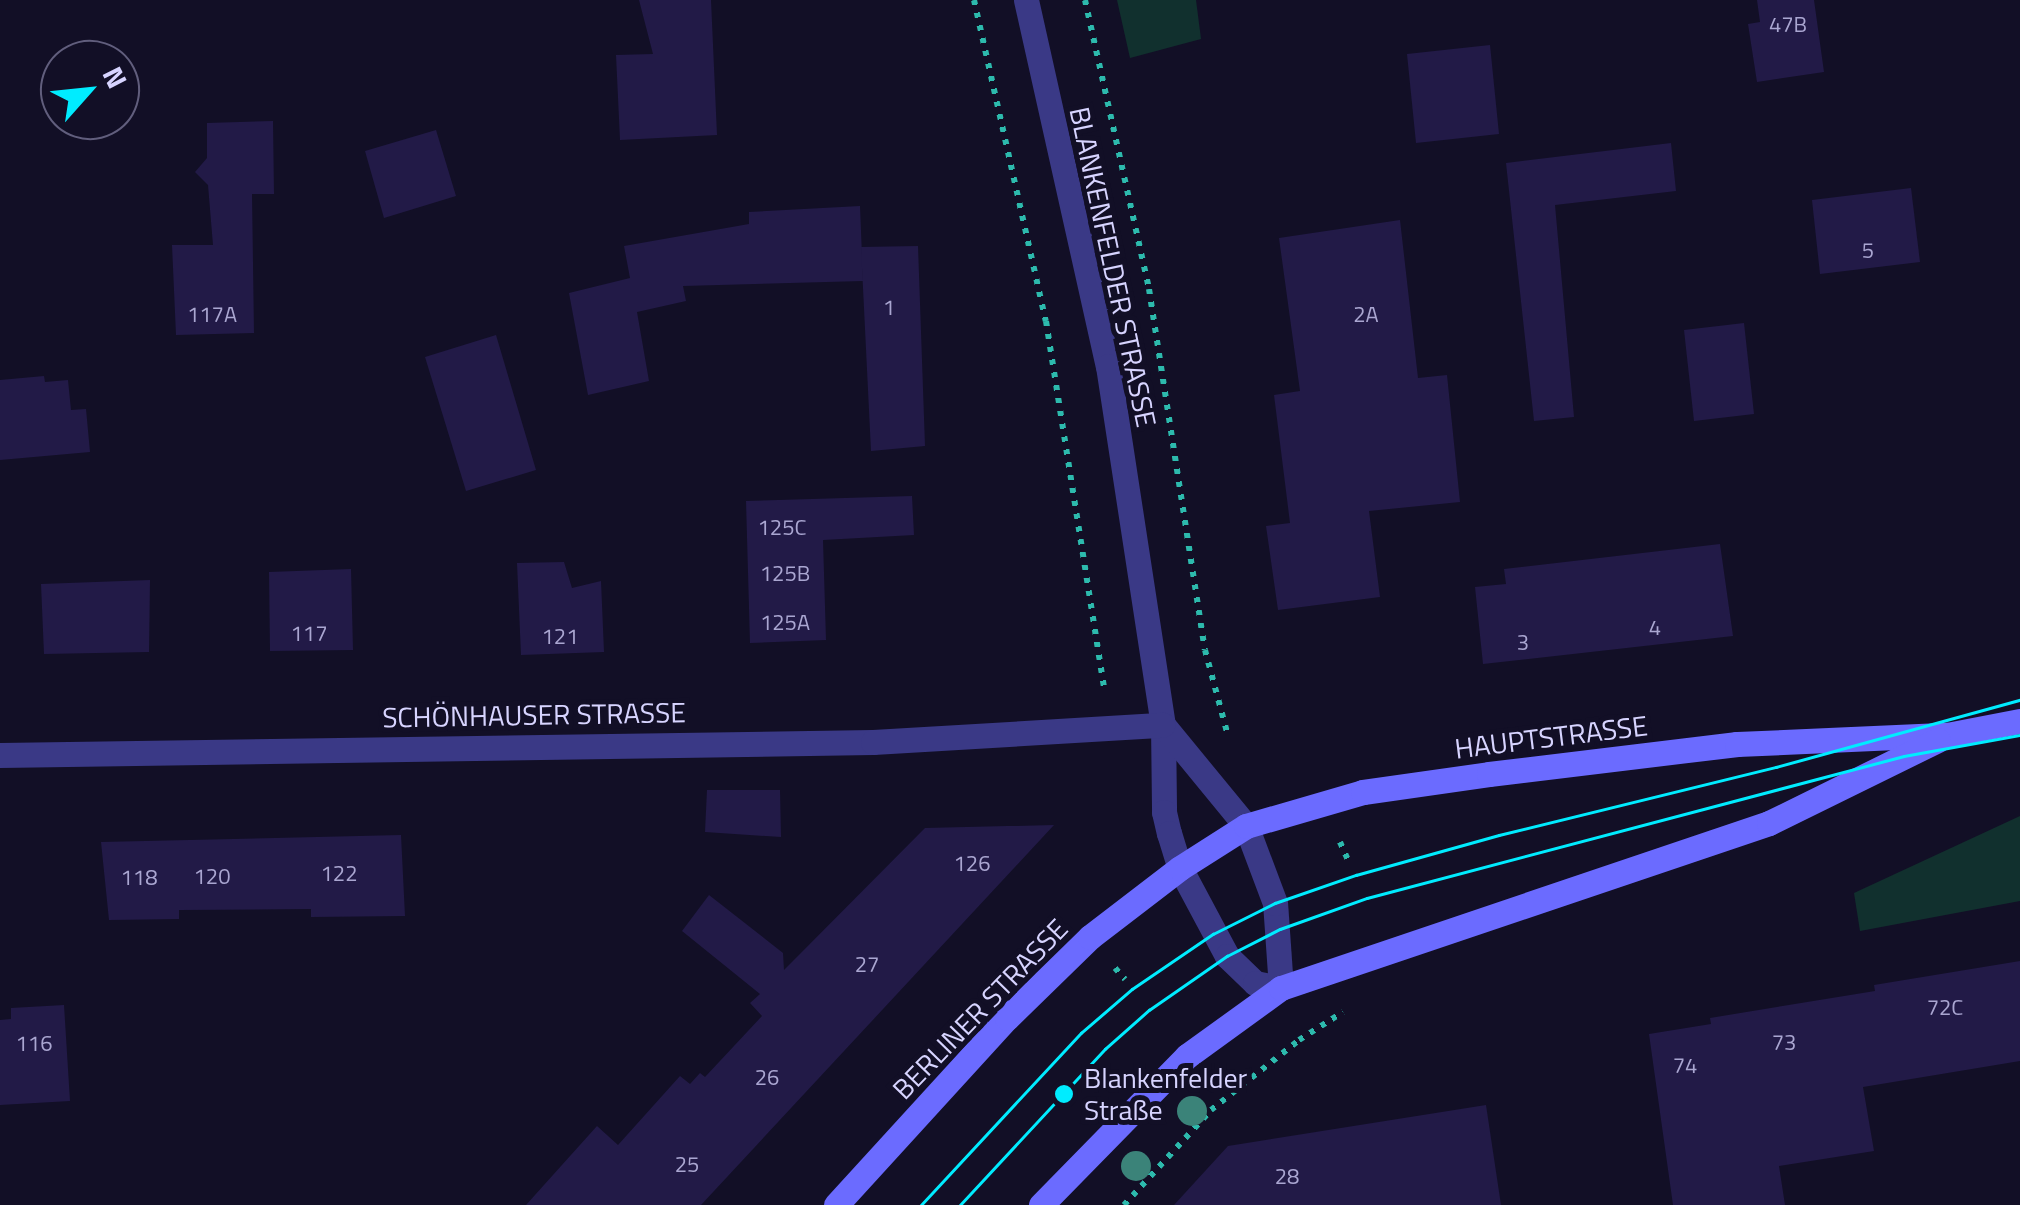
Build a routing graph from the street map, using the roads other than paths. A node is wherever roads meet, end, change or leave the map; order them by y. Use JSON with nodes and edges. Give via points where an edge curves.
{"nodes":[{"id":1,"x":1026,"y":0,"type":"edge"},
{"id":2,"x":2020,"y":721,"type":"edge"},
{"id":3,"x":1162,"y":725,"type":"junction"},
{"id":4,"x":1947,"y":735,"type":"junction"},
{"id":5,"x":0,"y":755,"type":"edge"},
{"id":6,"x":1246,"y":826,"type":"junction"},
{"id":7,"x":1180,"y":868,"type":"junction"},
{"id":8,"x":1281,"y":988,"type":"junction"},
{"id":9,"x":836,"y":1205,"type":"edge"},
{"id":10,"x":1041,"y":1205,"type":"edge"}],
"edges":[{"from":1,"to":3,"type":"street","name":"BLANKENFELDER STRASSE","via":[[1108,366]]},
{"from":2,"to":4,"type":"main road","name":"HAUPTSTRASSE"},
{"from":3,"to":5,"type":"street","name":"SCHÖNHAUSER STRASSE","via":[[873,742]]},
{"from":3,"to":6,"type":"street"},
{"from":3,"to":7,"type":"street","name":"BLANKENFELDER STRASSE","via":[[1164,812]]},
{"from":4,"to":6,"type":"main road","name":"HAUPTSTRASSE","via":[[1737,744],[1489,774],[1363,792]]},
{"from":4,"to":8,"type":"main road","name":"HAUPTSTRASSE","via":[[1769,822]]},
{"from":6,"to":7,"type":"main road","name":"HAUPTSTRASSE"},
{"from":6,"to":8,"type":"street","via":[[1275,904]]},
{"from":7,"to":8,"type":"street","name":"BLANKENFELDER STRASSE","via":[[1227,956],[1255,983]]},
{"from":7,"to":9,"type":"main road","name":"BERLINER STRASSE","via":[[1090,937],[1007,1018]]},
{"from":8,"to":10,"type":"main road","via":[[1187,1056]]}]}
